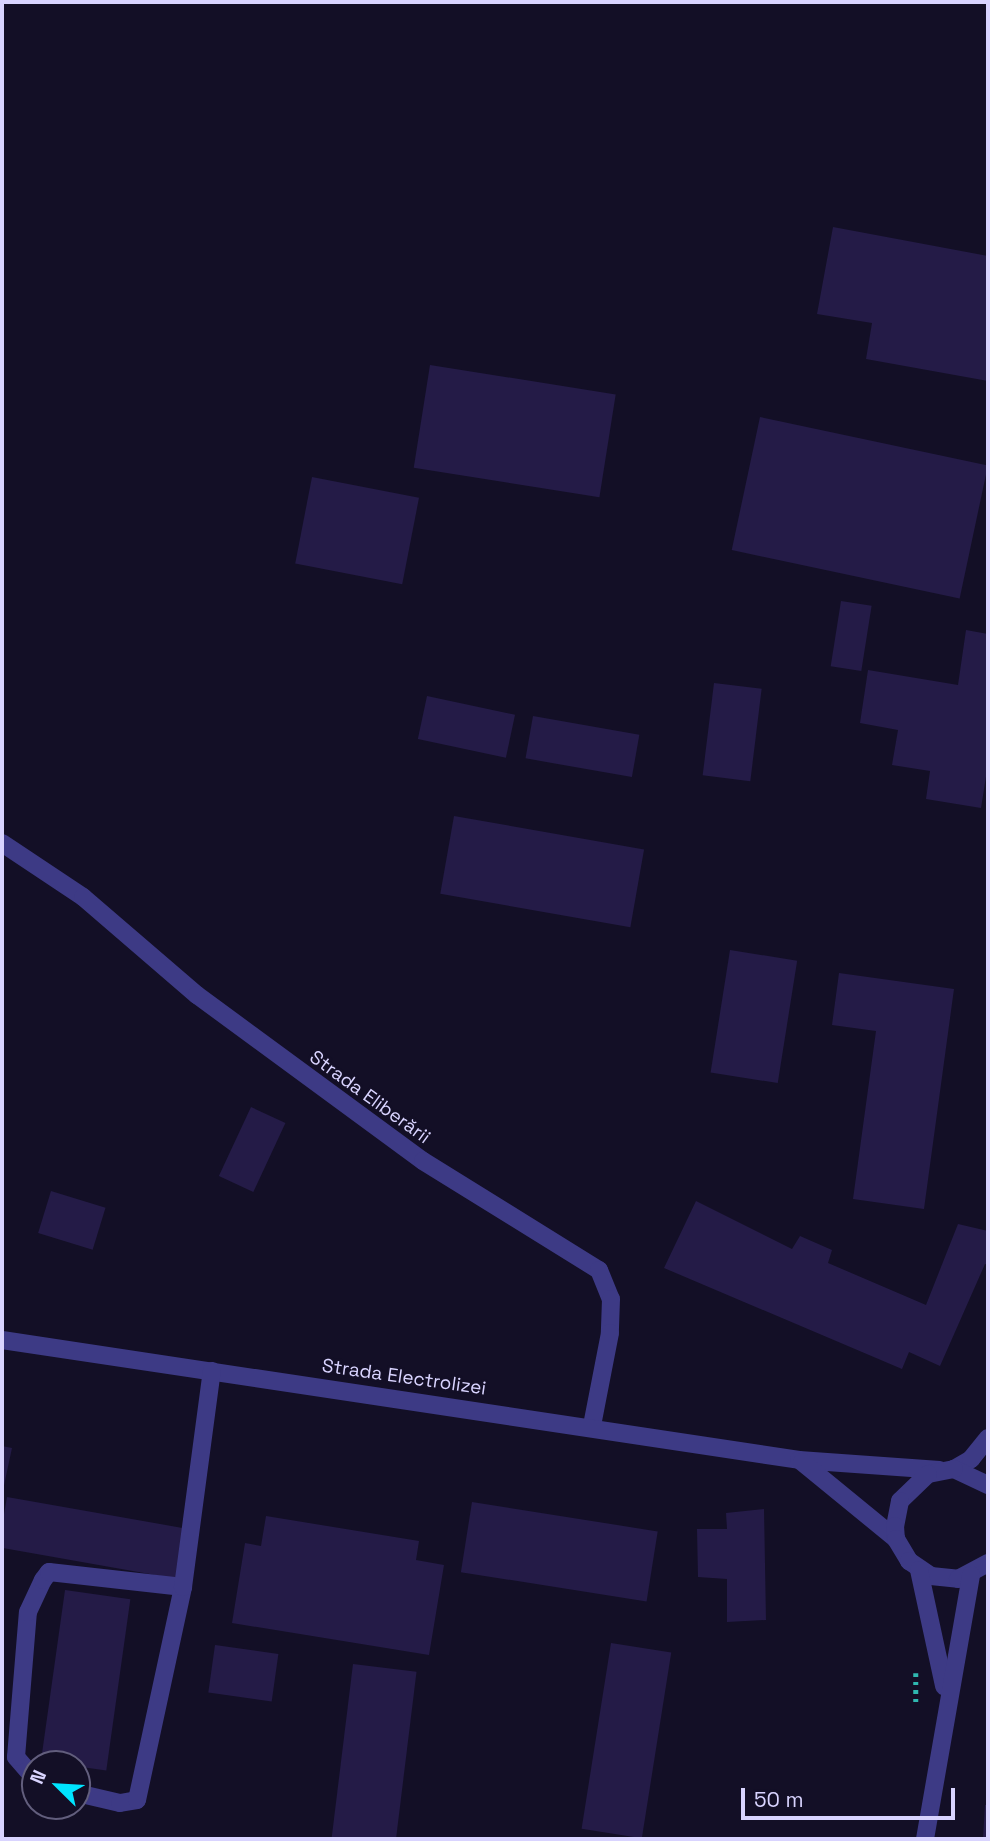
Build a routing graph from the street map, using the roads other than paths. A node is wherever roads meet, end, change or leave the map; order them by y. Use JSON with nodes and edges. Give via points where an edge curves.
{"nodes":[{"id":1,"x":2,"y":843,"type":"edge"},
{"id":2,"x":2,"y":1340,"type":"edge"},
{"id":3,"x":212,"y":1371,"type":"junction"},
{"id":4,"x":592,"y":1426,"type":"junction"},
{"id":5,"x":988,"y":1438,"type":"edge"},
{"id":6,"x":799,"y":1460,"type":"junction"},
{"id":7,"x":947,"y":1469,"type":"junction"},
{"id":8,"x":988,"y":1485,"type":"edge"},
{"id":9,"x":896,"y":1539,"type":"junction"},
{"id":10,"x":988,"y":1563,"type":"edge"},
{"id":11,"x":919,"y":1570,"type":"junction"},
{"id":12,"x":971,"y":1575,"type":"junction"},
{"id":13,"x":183,"y":1587,"type":"junction"},
{"id":14,"x":947,"y":1711,"type":"junction"},
{"id":15,"x":21,"y":1763,"type":"edge"},
{"id":16,"x":91,"y":1796,"type":"edge"},
{"id":17,"x":925,"y":1839,"type":"edge"}],
"edges":[{"from":1,"to":4,"type":"street","name":"Strada Eliberării","via":[[83,897],[197,995],[423,1161],[599,1270],[611,1299],[610,1333]]},
{"from":2,"to":3,"type":"street","name":"Strada Electrolizei"},
{"from":3,"to":4,"type":"street","name":"Strada Electrolizei"},
{"from":3,"to":13,"type":"street"},
{"from":4,"to":6,"type":"street","name":"Strada Electrolizei"},
{"from":5,"to":7,"type":"street","via":[[971,1459]]},
{"from":6,"to":7,"type":"street","name":"Strada Electrolizei"},
{"from":6,"to":9,"type":"street","name":"Strada Electrolizei"},
{"from":7,"to":8,"type":"street"},
{"from":7,"to":9,"type":"street","via":[[917,1481],[900,1501]]},
{"from":9,"to":11,"type":"street","name":"Strada Electrolizei"},
{"from":10,"to":12,"type":"street"},
{"from":11,"to":12,"type":"street","via":[[944,1579]]},
{"from":11,"to":14,"type":"street","via":[[940,1650]]},
{"from":12,"to":14,"type":"street"},
{"from":13,"to":15,"type":"street","via":[[50,1572],[28,1612],[16,1757]]},
{"from":13,"to":16,"type":"street","via":[[137,1800],[120,1803]]},
{"from":14,"to":17,"type":"street"}]}
